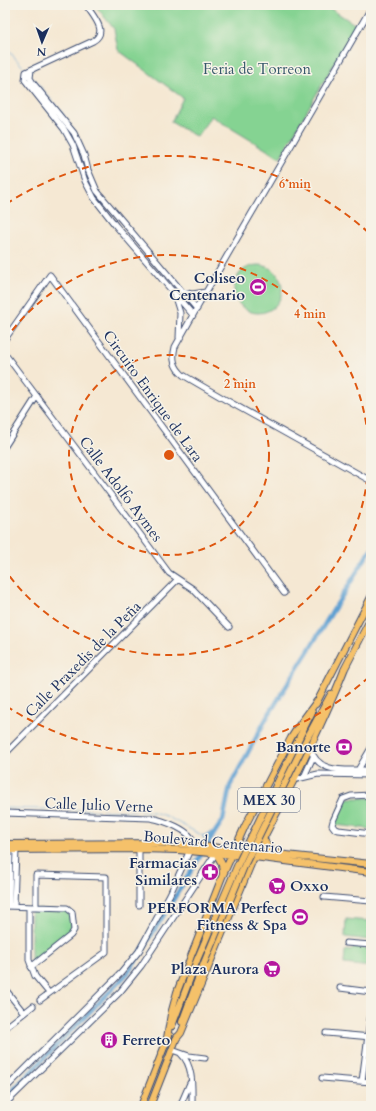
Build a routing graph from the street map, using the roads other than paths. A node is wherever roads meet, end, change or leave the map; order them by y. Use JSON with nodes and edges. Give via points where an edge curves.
{"nodes":[{"id":1,"x":86,"y":5,"type":"edge"},
{"id":2,"x":371,"y":8,"type":"edge"},
{"id":3,"x":31,"y":70,"type":"junction"},
{"id":4,"x":122,"y":222,"type":"junction"},
{"id":5,"x":116,"y":226,"type":"junction"},
{"id":6,"x":182,"y":292,"type":"junction"},
{"id":7,"x":206,"y":292,"type":"junction"},
{"id":8,"x":174,"y":294,"type":"junction"},
{"id":9,"x":197,"y":309,"type":"junction"},
{"id":10,"x":194,"y":315,"type":"junction"},
{"id":11,"x":5,"y":339,"type":"edge"},
{"id":12,"x":179,"y":341,"type":"junction"},
{"id":13,"x":5,"y":354,"type":"edge"},
{"id":14,"x":37,"y":396,"type":"junction"},
{"id":15,"x":5,"y":446,"type":"edge"},
{"id":16,"x":371,"y":481,"type":"edge"},
{"id":17,"x":177,"y":580,"type":"junction"},
{"id":18,"x":284,"y":594,"type":"dead end"},
{"id":19,"x":371,"y":597,"type":"edge"},
{"id":20,"x":371,"y":618,"type":"edge"},
{"id":21,"x":229,"y":627,"type":"dead end"},
{"id":22,"x":345,"y":668,"type":"junction"},
{"id":23,"x":317,"y":701,"type":"junction"},
{"id":24,"x":310,"y":748,"type":"junction"},
{"id":25,"x":371,"y":748,"type":"edge"},
{"id":26,"x":5,"y":754,"type":"edge"},
{"id":27,"x":313,"y":757,"type":"junction"},
{"id":28,"x":358,"y":770,"type":"junction"},
{"id":29,"x":371,"y":770,"type":"edge"},
{"id":30,"x":371,"y":775,"type":"edge"},
{"id":31,"x":304,"y":776,"type":"junction"},
{"id":32,"x":293,"y":780,"type":"junction"},
{"id":33,"x":371,"y":796,"type":"edge"},
{"id":34,"x":5,"y":813,"type":"edge"},
{"id":35,"x":245,"y":826,"type":"junction"},
{"id":36,"x":371,"y":834,"type":"edge"},
{"id":37,"x":264,"y":836,"type":"junction"},
{"id":38,"x":94,"y":842,"type":"junction"},
{"id":39,"x":134,"y":842,"type":"junction"},
{"id":40,"x":143,"y":842,"type":"junction"},
{"id":41,"x":47,"y":843,"type":"junction"},
{"id":42,"x":5,"y":844,"type":"edge"},
{"id":43,"x":139,"y":848,"type":"junction"},
{"id":44,"x":195,"y":848,"type":"junction"},
{"id":45,"x":66,"y":849,"type":"junction"},
{"id":46,"x":10,"y":850,"type":"edge"},
{"id":47,"x":214,"y":851,"type":"junction"},
{"id":48,"x":233,"y":852,"type":"junction"},
{"id":49,"x":256,"y":854,"type":"junction"},
{"id":50,"x":278,"y":854,"type":"junction"},
{"id":51,"x":371,"y":864,"type":"edge"},
{"id":52,"x":371,"y":872,"type":"edge"},
{"id":53,"x":223,"y":875,"type":"junction"},
{"id":54,"x":245,"y":878,"type":"junction"},
{"id":55,"x":324,"y":897,"type":"dead end"},
{"id":56,"x":371,"y":901,"type":"edge"},
{"id":57,"x":9,"y":906,"type":"edge"},
{"id":58,"x":139,"y":906,"type":"dead end"},
{"id":59,"x":30,"y":907,"type":"junction"},
{"id":60,"x":36,"y":907,"type":"junction"},
{"id":61,"x":346,"y":943,"type":"dead end"},
{"id":62,"x":371,"y":945,"type":"edge"},
{"id":63,"x":31,"y":968,"type":"junction"},
{"id":64,"x":340,"y":988,"type":"dead end"},
{"id":65,"x":5,"y":989,"type":"edge"},
{"id":66,"x":371,"y":992,"type":"edge"},
{"id":67,"x":49,"y":993,"type":"junction"},
{"id":68,"x":40,"y":1000,"type":"dead end"},
{"id":69,"x":33,"y":1006,"type":"dead end"},
{"id":70,"x":371,"y":1012,"type":"edge"},
{"id":71,"x":24,"y":1013,"type":"junction"},
{"id":72,"x":5,"y":1028,"type":"edge"},
{"id":73,"x":326,"y":1033,"type":"dead end"},
{"id":74,"x":369,"y":1037,"type":"edge"},
{"id":75,"x":167,"y":1038,"type":"junction"},
{"id":76,"x":176,"y":1039,"type":"junction"},
{"id":77,"x":172,"y":1050,"type":"junction"},
{"id":78,"x":181,"y":1054,"type":"junction"},
{"id":79,"x":205,"y":1058,"type":"dead end"},
{"id":80,"x":322,"y":1078,"type":"dead end"},
{"id":81,"x":191,"y":1082,"type":"junction"},
{"id":82,"x":362,"y":1082,"type":"junction"},
{"id":83,"x":371,"y":1082,"type":"edge"},
{"id":84,"x":5,"y":1089,"type":"edge"},
{"id":85,"x":5,"y":1104,"type":"edge"},
{"id":86,"x":141,"y":1106,"type":"edge"},
{"id":87,"x":150,"y":1106,"type":"edge"},
{"id":88,"x":180,"y":1106,"type":"edge"},
{"id":89,"x":192,"y":1106,"type":"edge"}],
"edges":[{"from":1,"to":3,"type":"street","via":[[99,25],[99,36]]},
{"from":2,"to":7,"type":"street"},
{"from":3,"to":4,"type":"street","via":[[30,78],[33,83],[74,133],[97,191]]},
{"from":3,"to":5,"type":"street","via":[[25,74],[26,83],[64,129],[73,145],[89,190]]},
{"from":4,"to":5,"type":"street"},
{"from":4,"to":6,"type":"street"},
{"from":5,"to":8,"type":"street"},
{"from":6,"to":7,"type":"street"},
{"from":6,"to":9,"type":"street"},
{"from":7,"to":9,"type":"street"},
{"from":8,"to":10,"type":"street"},
{"from":8,"to":12,"type":"street","via":[[180,313]]},
{"from":9,"to":10,"type":"street"},
{"from":10,"to":12,"type":"street"},
{"from":11,"to":18,"type":"street","name":"Circuito Enrique de Lara","via":[[50,275]]},
{"from":12,"to":16,"type":"street","via":[[173,355],[174,363],[183,375]]},
{"from":13,"to":14,"type":"street","name":"Calle Adolfo Aymes"},
{"from":14,"to":15,"type":"street"},
{"from":14,"to":17,"type":"street","name":"Calle Adolfo Aymes","via":[[168,573]]},
{"from":17,"to":21,"type":"street","name":"Calle Adolfo Aymes","via":[[193,590]]},
{"from":17,"to":26,"type":"street","name":"Calle Praxedis de la Peña"},
{"from":19,"to":23,"type":"main road","number":"MEX 30"},
{"from":20,"to":22,"type":"main road","number":"MEX 30"},
{"from":22,"to":24,"type":"main road"},
{"from":22,"to":76,"type":"main road","number":"MEX 30","bridge":true,"via":[[244,864]]},
{"from":23,"to":35,"type":"main road","via":[[291,738]]},
{"from":23,"to":75,"type":"main road","number":"MEX 30","bridge":true,"via":[[238,864]]},
{"from":24,"to":27,"type":"street"},
{"from":24,"to":32,"type":"main road"},
{"from":25,"to":28,"type":"street"},
{"from":27,"to":28,"type":"street","via":[[326,768]]},
{"from":27,"to":31,"type":"street"},
{"from":28,"to":29,"type":"street"},
{"from":30,"to":31,"type":"street","via":[[324,773]]},
{"from":31,"to":32,"type":"street"},
{"from":32,"to":37,"type":"main road"},
{"from":33,"to":36,"type":"street","via":[[351,796],[343,799],[332,825],[339,830]]},
{"from":34,"to":44,"type":"street","name":"Calle Julio Verne","via":[[150,818],[168,823],[189,835]]},
{"from":35,"to":37,"type":"main road","via":[[252,836]]},
{"from":35,"to":48,"type":"main road"},
{"from":37,"to":49,"type":"main road"},
{"from":37,"to":50,"type":"main road","via":[[268,847]]},
{"from":38,"to":39,"type":"main road","name":"Boulevard Centenario"},
{"from":38,"to":41,"type":"main road","name":"Boulevard Centenario"},
{"from":38,"to":45,"type":"main road","via":[[87,847]]},
{"from":39,"to":40,"type":"main road","name":"Boulevard Centenario"},
{"from":39,"to":43,"type":"street"},
{"from":40,"to":43,"type":"street"},
{"from":40,"to":44,"type":"main road","name":"Boulevard Centenario"},
{"from":41,"to":42,"type":"main road","name":"Boulevard Centenario"},
{"from":41,"to":46,"type":"main road","via":[[14,846]]},
{"from":43,"to":44,"type":"main road","name":"Boulevard Centenario"},
{"from":43,"to":45,"type":"main road","name":"Boulevard Centenario"},
{"from":43,"to":58,"type":"street"},
{"from":44,"to":47,"type":"main road","name":"Boulevard Centenario"},
{"from":44,"to":84,"type":"street","via":[[139,951],[121,973]]},
{"from":45,"to":46,"type":"main road","name":"Boulevard Centenario"},
{"from":46,"to":57,"type":"street"},
{"from":47,"to":48,"type":"main road","name":"Boulevard Centenario"},
{"from":47,"to":53,"type":"main road","via":[[222,864]]},
{"from":47,"to":85,"type":"street","via":[[137,972],[120,992]]},
{"from":48,"to":49,"type":"main road","name":"Boulevard Centenario"},
{"from":48,"to":53,"type":"main road"},
{"from":49,"to":50,"type":"main road","name":"Boulevard Centenario"},
{"from":49,"to":52,"type":"main road","name":"Boulevard Centenario"},
{"from":49,"to":54,"type":"main road"},
{"from":50,"to":51,"type":"main road","name":"Boulevard Centenario"},
{"from":53,"to":54,"type":"main road","via":[[229,870],[239,871]]},
{"from":53,"to":75,"type":"main road","via":[[177,992]]},
{"from":54,"to":76,"type":"main road","via":[[181,1033]]},
{"from":55,"to":56,"type":"street"},
{"from":57,"to":59,"type":"street"},
{"from":59,"to":60,"type":"street"},
{"from":59,"to":63,"type":"street"},
{"from":60,"to":63,"type":"street","via":[[70,910],[74,930]]},
{"from":60,"to":67,"type":"street","via":[[36,875],[106,877],[106,952]]},
{"from":61,"to":62,"type":"street"},
{"from":63,"to":67,"type":"street"},
{"from":64,"to":66,"type":"street"},
{"from":65,"to":71,"type":"street"},
{"from":67,"to":68,"type":"street"},
{"from":69,"to":71,"type":"street"},
{"from":70,"to":74,"type":"street"},
{"from":71,"to":72,"type":"street"},
{"from":73,"to":74,"type":"street"},
{"from":74,"to":82,"type":"street"},
{"from":75,"to":86,"type":"main road","number":"MEX 30"},
{"from":76,"to":77,"type":"main road","number":"MEX 30"},
{"from":77,"to":78,"type":"street"},
{"from":77,"to":87,"type":"main road","number":"MEX 30"},
{"from":78,"to":79,"type":"street"},
{"from":78,"to":81,"type":"street","via":[[188,1061]]},
{"from":80,"to":82,"type":"street"},
{"from":81,"to":88,"type":"street"},
{"from":81,"to":89,"type":"street"},
{"from":82,"to":83,"type":"street"}]}
